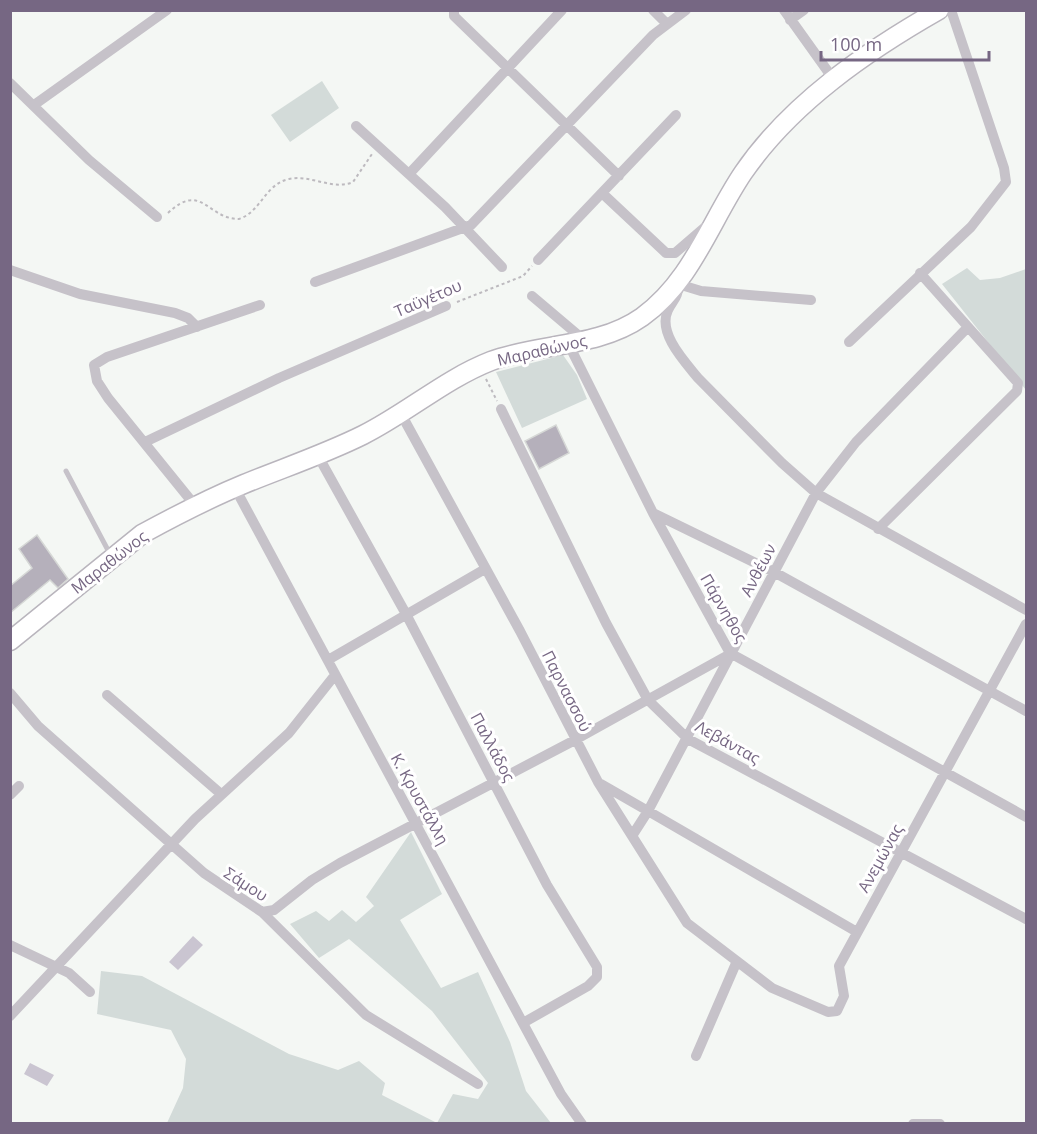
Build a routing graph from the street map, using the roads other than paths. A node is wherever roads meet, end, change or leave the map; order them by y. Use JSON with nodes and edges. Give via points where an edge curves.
{"nodes":[{"id":1,"x":166,"y":10,"type":"edge"},
{"id":2,"x":562,"y":10,"type":"edge"},
{"id":3,"x":653,"y":10,"type":"edge"},
{"id":4,"x":686,"y":10,"type":"edge"},
{"id":5,"x":784,"y":10,"type":"edge"},
{"id":6,"x":804,"y":10,"type":"edge"},
{"id":7,"x":939,"y":10,"type":"edge"},
{"id":8,"x":951,"y":10,"type":"edge"},
{"id":9,"x":453,"y":12,"type":"edge"},
{"id":10,"x":790,"y":20,"type":"junction"},
{"id":11,"x":667,"y":24,"type":"junction"},
{"id":12,"x":508,"y":68,"type":"junction"},
{"id":13,"x":834,"y":80,"type":"junction"},
{"id":14,"x":10,"y":83,"type":"edge"},
{"id":15,"x":34,"y":105,"type":"junction"},
{"id":16,"x":676,"y":115,"type":"dead end"},
{"id":17,"x":356,"y":126,"type":"dead end"},
{"id":18,"x":567,"y":126,"type":"junction"},
{"id":19,"x":409,"y":174,"type":"junction"},
{"id":20,"x":619,"y":176,"type":"junction"},
{"id":21,"x":602,"y":193,"type":"junction"},
{"id":22,"x":157,"y":217,"type":"road end"},
{"id":23,"x":465,"y":228,"type":"junction"},
{"id":24,"x":710,"y":230,"type":"junction"},
{"id":25,"x":538,"y":260,"type":"road end"},
{"id":26,"x":502,"y":267,"type":"dead end"},
{"id":27,"x":10,"y":270,"type":"edge"},
{"id":28,"x":920,"y":273,"type":"junction"},
{"id":29,"x":315,"y":282,"type":"dead end"},
{"id":30,"x":678,"y":284,"type":"junction"},
{"id":31,"x":532,"y":296,"type":"dead end"},
{"id":32,"x":811,"y":300,"type":"dead end"},
{"id":33,"x":260,"y":305,"type":"dead end"},
{"id":34,"x":446,"y":306,"type":"road end"},
{"id":35,"x":197,"y":327,"type":"junction"},
{"id":36,"x":968,"y":327,"type":"junction"},
{"id":37,"x":576,"y":342,"type":"junction"},
{"id":38,"x":849,"y":342,"type":"dead end"},
{"id":39,"x":501,"y":409,"type":"road end"},
{"id":40,"x":400,"y":412,"type":"junction"},
{"id":41,"x":144,"y":442,"type":"junction"},
{"id":42,"x":317,"y":454,"type":"junction"},
{"id":43,"x":66,"y":471,"type":"dead end"},
{"id":44,"x":235,"y":488,"type":"junction"},
{"id":45,"x":816,"y":493,"type":"junction"},
{"id":46,"x":197,"y":508,"type":"junction"},
{"id":47,"x":653,"y":513,"type":"junction"},
{"id":48,"x":878,"y":529,"type":"junction"},
{"id":49,"x":112,"y":558,"type":"junction"},
{"id":50,"x":485,"y":569,"type":"junction"},
{"id":51,"x":774,"y":572,"type":"junction"},
{"id":52,"x":1026,"y":610,"type":"edge"},
{"id":53,"x":406,"y":615,"type":"junction"},
{"id":54,"x":1026,"y":624,"type":"edge"},
{"id":55,"x":10,"y":641,"type":"edge"},
{"id":56,"x":730,"y":653,"type":"junction"},
{"id":57,"x":328,"y":660,"type":"junction"},
{"id":58,"x":336,"y":675,"type":"junction"},
{"id":59,"x":989,"y":691,"type":"junction"},
{"id":60,"x":10,"y":693,"type":"edge"},
{"id":61,"x":107,"y":695,"type":"dead end"},
{"id":62,"x":648,"y":700,"type":"junction"},
{"id":63,"x":1026,"y":711,"type":"edge"},
{"id":64,"x":688,"y":739,"type":"junction"},
{"id":65,"x":575,"y":740,"type":"junction"},
{"id":66,"x":944,"y":770,"type":"junction"},
{"id":67,"x":494,"y":781,"type":"junction"},
{"id":68,"x":598,"y":782,"type":"junction"},
{"id":69,"x":19,"y":786,"type":"dead end"},
{"id":70,"x":221,"y":794,"type":"junction"},
{"id":71,"x":10,"y":795,"type":"edge"},
{"id":72,"x":648,"y":811,"type":"junction"},
{"id":73,"x":1026,"y":816,"type":"edge"},
{"id":74,"x":416,"y":822,"type":"junction"},
{"id":75,"x":632,"y":836,"type":"junction"},
{"id":76,"x":171,"y":844,"type":"junction"},
{"id":77,"x":901,"y":851,"type":"junction"},
{"id":78,"x":262,"y":912,"type":"junction"},
{"id":79,"x":1026,"y":919,"type":"edge"},
{"id":80,"x":857,"y":932,"type":"junction"},
{"id":81,"x":10,"y":945,"type":"edge"},
{"id":82,"x":737,"y":961,"type":"junction"},
{"id":83,"x":56,"y":966,"type":"junction"},
{"id":84,"x":90,"y":992,"type":"dead end"},
{"id":85,"x":10,"y":1016,"type":"edge"},
{"id":86,"x":523,"y":1023,"type":"junction"},
{"id":87,"x":696,"y":1056,"type":"dead end"},
{"id":88,"x":478,"y":1084,"type":"dead end"},
{"id":89,"x":582,"y":1124,"type":"edge"},
{"id":90,"x":913,"y":1124,"type":"edge"},
{"id":91,"x":940,"y":1124,"type":"edge"}],
"edges":[{"from":1,"to":15,"type":"street"},
{"from":2,"to":12,"type":"street"},
{"from":3,"to":11,"type":"street"},
{"from":4,"to":11,"type":"street"},
{"from":5,"to":10,"type":"street"},
{"from":6,"to":10,"type":"street"},
{"from":7,"to":13,"type":"main road","name":"Μαραθώνος"},
{"from":8,"to":28,"type":"street","via":[[1006,182],[971,227]]},
{"from":9,"to":12,"type":"street"},
{"from":10,"to":13,"type":"street"},
{"from":11,"to":18,"type":"street"},
{"from":12,"to":18,"type":"street"},
{"from":12,"to":19,"type":"street"},
{"from":13,"to":24,"type":"main road","name":"Μαραθώνος","via":[[755,157]]},
{"from":14,"to":15,"type":"street"},
{"from":15,"to":22,"type":"street","via":[[89,160]]},
{"from":16,"to":20,"type":"street"},
{"from":17,"to":19,"type":"street"},
{"from":18,"to":20,"type":"street"},
{"from":18,"to":23,"type":"street"},
{"from":19,"to":23,"type":"street"},
{"from":20,"to":21,"type":"street"},
{"from":21,"to":24,"type":"street","via":[[666,253],[675,253],[704,228]]},
{"from":21,"to":25,"type":"street"},
{"from":23,"to":26,"type":"street"},
{"from":23,"to":29,"type":"street"},
{"from":24,"to":30,"type":"main road","name":"Μαραθώνος"},
{"from":27,"to":35,"type":"street","via":[[80,294],[175,313]]},
{"from":28,"to":36,"type":"street"},
{"from":28,"to":38,"type":"street"},
{"from":30,"to":32,"type":"street","via":[[701,291]]},
{"from":30,"to":37,"type":"main road","name":"Μαραθώνος","via":[[641,318]]},
{"from":30,"to":45,"type":"street","via":[[678,294],[666,322],[682,359],[750,432]]},
{"from":31,"to":37,"type":"street"},
{"from":33,"to":35,"type":"street"},
{"from":34,"to":41,"type":"street","name":"Ταϋγέτου"},
{"from":35,"to":41,"type":"street","via":[[107,357],[94,365],[97,381]]},
{"from":36,"to":45,"type":"street","name":"Ανθέων","via":[[856,442]]},
{"from":36,"to":48,"type":"street","via":[[1018,383],[1017,391]]},
{"from":37,"to":40,"type":"main road","name":"Μαραθώνος","via":[[525,351],[480,366]]},
{"from":37,"to":47,"type":"street","name":"Πάρνηθος"},
{"from":39,"to":62,"type":"street","name":"Λεβάντας"},
{"from":40,"to":42,"type":"main road","name":"Μαραθώνος","via":[[363,435]]},
{"from":40,"to":50,"type":"street","name":"Παρνασσού"},
{"from":41,"to":46,"type":"street"},
{"from":42,"to":44,"type":"main road","name":"Μαραθώνος"},
{"from":42,"to":53,"type":"street","name":"Παλλάδος"},
{"from":43,"to":49,"type":"lane"},
{"from":44,"to":46,"type":"main road","name":"Μαραθώνος"},
{"from":44,"to":57,"type":"street","name":"Κ. Κρυστάλλη"},
{"from":45,"to":48,"type":"street"},
{"from":45,"to":51,"type":"street","name":"Ανθέων"},
{"from":46,"to":49,"type":"main road","name":"Μαραθώνος","via":[[142,534]]},
{"from":47,"to":51,"type":"street"},
{"from":47,"to":56,"type":"street","name":"Πάρνηθος"},
{"from":48,"to":52,"type":"street"},
{"from":49,"to":55,"type":"main road","name":"Μαραθώνος"},
{"from":50,"to":53,"type":"street"},
{"from":50,"to":65,"type":"street","name":"Παρνασσού"},
{"from":51,"to":56,"type":"street","name":"Ανθέων"},
{"from":51,"to":59,"type":"street"},
{"from":53,"to":57,"type":"street"},
{"from":53,"to":67,"type":"street","name":"Παλλάδος"},
{"from":54,"to":59,"type":"street","name":"Ανεμώνας"},
{"from":56,"to":62,"type":"street"},
{"from":56,"to":64,"type":"street","name":"Ανθέων"},
{"from":56,"to":66,"type":"street","name":"Πάρνηθος"},
{"from":57,"to":58,"type":"street","name":"Κ. Κρυστάλλη"},
{"from":58,"to":70,"type":"street","via":[[289,733]]},
{"from":58,"to":74,"type":"street","name":"Κ. Κρυστάλλη"},
{"from":59,"to":63,"type":"street"},
{"from":59,"to":66,"type":"street","name":"Ανεμώνας"},
{"from":60,"to":76,"type":"street","name":"Σάμου","via":[[38,726]]},
{"from":61,"to":70,"type":"street"},
{"from":62,"to":64,"type":"street","name":"Λεβάντας"},
{"from":62,"to":65,"type":"street"},
{"from":64,"to":72,"type":"street","name":"Ανθέων"},
{"from":64,"to":77,"type":"street","name":"Λεβάντας"},
{"from":65,"to":67,"type":"street"},
{"from":65,"to":68,"type":"street","name":"Παρνασσού"},
{"from":66,"to":73,"type":"street","name":"Πάρνηθος"},
{"from":66,"to":77,"type":"street","name":"Ανεμώνας"},
{"from":67,"to":74,"type":"street"},
{"from":67,"to":86,"type":"street","name":"Παλλάδος","via":[[547,885],[599,973],[576,994]]},
{"from":68,"to":72,"type":"street"},
{"from":68,"to":75,"type":"street","name":"Παρνασσού"},
{"from":69,"to":71,"type":"street"},
{"from":70,"to":76,"type":"street"},
{"from":72,"to":75,"type":"street","name":"Ανθέων"},
{"from":72,"to":80,"type":"street"},
{"from":74,"to":78,"type":"street","via":[[312,880],[274,910]]},
{"from":74,"to":86,"type":"street","name":"Κ. Κρυστάλλη"},
{"from":75,"to":82,"type":"street","name":"Παρνασσού","via":[[687,923]]},
{"from":76,"to":78,"type":"street","name":"Σάμου","via":[[221,887]]},
{"from":76,"to":83,"type":"street"},
{"from":77,"to":79,"type":"street","name":"Λεβάντας"},
{"from":77,"to":80,"type":"street","name":"Ανεμώνας"},
{"from":78,"to":88,"type":"street","name":"Σάμου","via":[[366,1015]]},
{"from":80,"to":82,"type":"street","name":"Ανεμώνας","via":[[839,966],[844,996],[837,1011],[828,1012],[772,988]]},
{"from":81,"to":83,"type":"street"},
{"from":82,"to":87,"type":"street"},
{"from":83,"to":84,"type":"street"},
{"from":83,"to":85,"type":"street"},
{"from":86,"to":89,"type":"street","name":"Κ. Κρυστάλλη","via":[[566,1103]]},
{"from":90,"to":91,"type":"street"}]}
